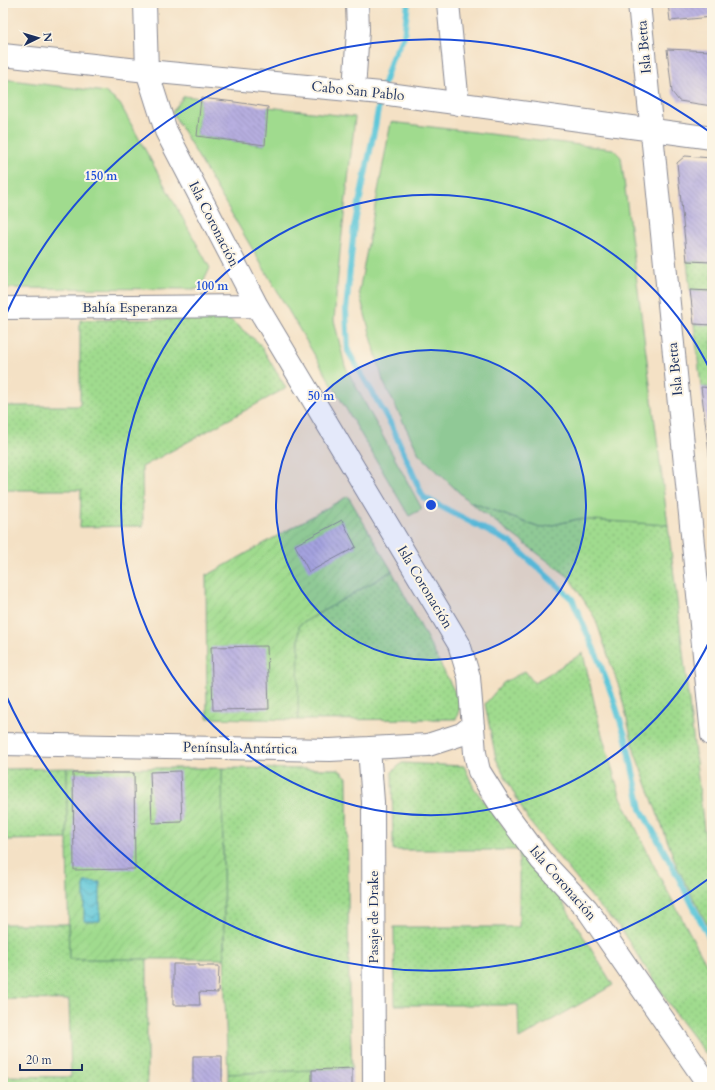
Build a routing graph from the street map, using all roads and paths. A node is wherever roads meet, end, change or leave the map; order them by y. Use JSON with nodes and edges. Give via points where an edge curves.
{"nodes":[{"id":1,"x":145,"y":3,"type":"edge"},
{"id":2,"x":357,"y":3,"type":"edge"},
{"id":3,"x":448,"y":3,"type":"edge"},
{"id":4,"x":639,"y":3,"type":"edge"},
{"id":5,"x":3,"y":55,"type":"edge"},
{"id":6,"x":147,"y":71,"type":"junction"},
{"id":7,"x":354,"y":90,"type":"junction"},
{"id":8,"x":458,"y":104,"type":"junction"},
{"id":9,"x":652,"y":130,"type":"junction"},
{"id":10,"x":712,"y":138,"type":"edge"},
{"id":11,"x":257,"y":306,"type":"junction"},
{"id":12,"x":3,"y":308,"type":"edge"},
{"id":13,"x":473,"y":725,"type":"junction"},
{"id":14,"x":712,"y":735,"type":"edge"},
{"id":15,"x":3,"y":744,"type":"edge"},
{"id":16,"x":369,"y":748,"type":"junction"},
{"id":17,"x":374,"y":1087,"type":"edge"},
{"id":18,"x":710,"y":1087,"type":"edge"}],
"edges":[{"from":1,"to":6,"type":"street","name":"Isla Coronación"},
{"from":2,"to":7,"type":"street"},
{"from":3,"to":8,"type":"street"},
{"from":4,"to":9,"type":"street","name":"Isla Betta"},
{"from":5,"to":6,"type":"street","name":"Cabo San Pablo"},
{"from":6,"to":7,"type":"street","name":"Cabo San Pablo"},
{"from":6,"to":11,"type":"street","name":"Isla Coronación","via":[[166,131]]},
{"from":7,"to":8,"type":"street","name":"Cabo San Pablo"},
{"from":8,"to":9,"type":"street","name":"Cabo San Pablo"},
{"from":9,"to":10,"type":"street","name":"Cabo San Pablo"},
{"from":9,"to":14,"type":"street","name":"Isla Betta"},
{"from":11,"to":12,"type":"street","name":"Bahía Esperanza"},
{"from":11,"to":13,"type":"street","name":"Isla Coronación","via":[[459,644],[469,677]]},
{"from":13,"to":16,"type":"street","name":"Península Antártica","via":[[462,734],[428,745]]},
{"from":13,"to":18,"type":"street","name":"Isla Coronación","via":[[479,771],[500,806],[541,860],[587,908]]},
{"from":15,"to":16,"type":"street","name":"Península Antártica","via":[[330,750]]},
{"from":16,"to":17,"type":"street","name":"Pasaje de Drake","via":[[373,802]]}]}
